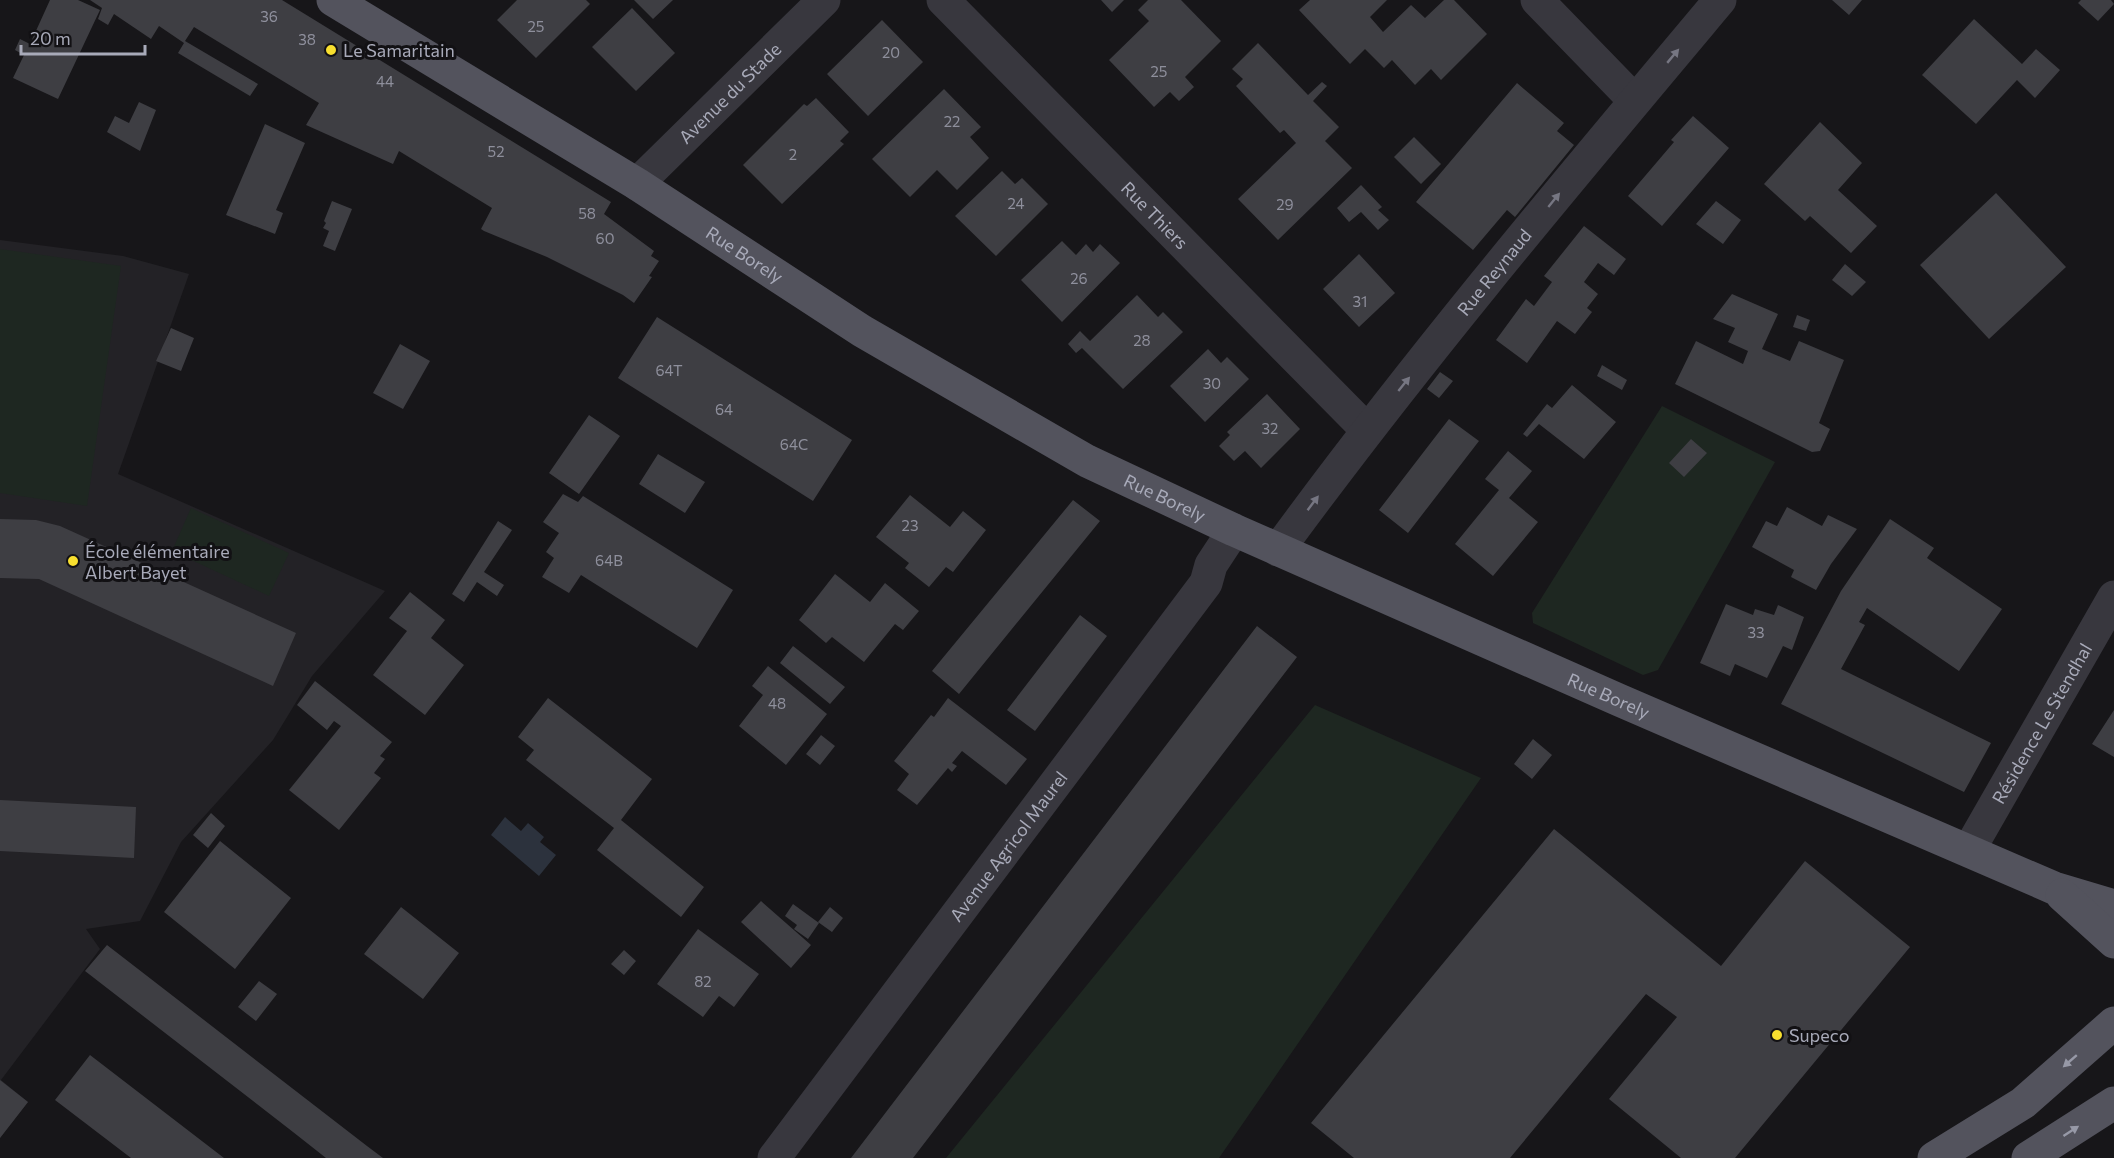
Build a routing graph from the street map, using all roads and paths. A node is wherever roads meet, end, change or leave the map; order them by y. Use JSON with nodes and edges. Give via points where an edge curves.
{"nodes":[{"id":1,"x":333,"y":0,"type":"edge"},
{"id":2,"x":824,"y":0,"type":"edge"},
{"id":3,"x":943,"y":0,"type":"edge"},
{"id":4,"x":1537,"y":0,"type":"edge"},
{"id":5,"x":1720,"y":0,"type":"edge"},
{"id":6,"x":1635,"y":101,"type":"junction"},
{"id":7,"x":637,"y":184,"type":"junction"},
{"id":8,"x":1367,"y":430,"type":"junction"},
{"id":9,"x":1234,"y":530,"type":"junction"},
{"id":10,"x":1278,"y":550,"type":"junction"},
{"id":11,"x":2114,"y":597,"type":"edge"},
{"id":12,"x":1969,"y":850,"type":"junction"},
{"id":13,"x":2054,"y":888,"type":"junction"},
{"id":14,"x":2114,"y":906,"type":"edge"},
{"id":15,"x":2114,"y":942,"type":"edge"},
{"id":16,"x":2114,"y":1023,"type":"edge"},
{"id":17,"x":2114,"y":1103,"type":"edge"},
{"id":18,"x":774,"y":1158,"type":"edge"},
{"id":19,"x":1935,"y":1158,"type":"edge"},
{"id":20,"x":2028,"y":1158,"type":"edge"}],
"edges":[{"from":1,"to":7,"type":"main road","name":"Rue Borely"},
{"from":2,"to":7,"type":"street","name":"Avenue du Stade"},
{"from":3,"to":8,"type":"street","name":"Rue Thiers"},
{"from":4,"to":6,"type":"street"},
{"from":6,"to":5,"type":"street","name":"Rue Reynaud","one_way":true},
{"from":8,"to":6,"type":"street","name":"Rue Reynaud","one_way":true},
{"from":7,"to":9,"type":"main road","name":"Rue Borely","via":[[862,331],[1087,461]]},
{"from":10,"to":8,"type":"street","name":"Rue Reynaud","one_way":true},
{"from":9,"to":10,"type":"main road","name":"Rue Borely"},
{"from":9,"to":18,"type":"street","name":"Avenue Agricol Maurel","via":[[1211,565],[1206,584]]},
{"from":10,"to":12,"type":"main road","name":"Rue Borely"},
{"from":11,"to":12,"type":"street","name":"Résidence Le Stendhal"},
{"from":12,"to":13,"type":"main road","name":"Rue Borely"},
{"from":13,"to":14,"type":"main road","name":"Rue Borely"},
{"from":13,"to":15,"type":"main road","name":"Rue Borely"},
{"from":16,"to":19,"type":"main road","one_way":true,"via":[[2023,1103]]},
{"from":20,"to":17,"type":"main road","one_way":true}]}
